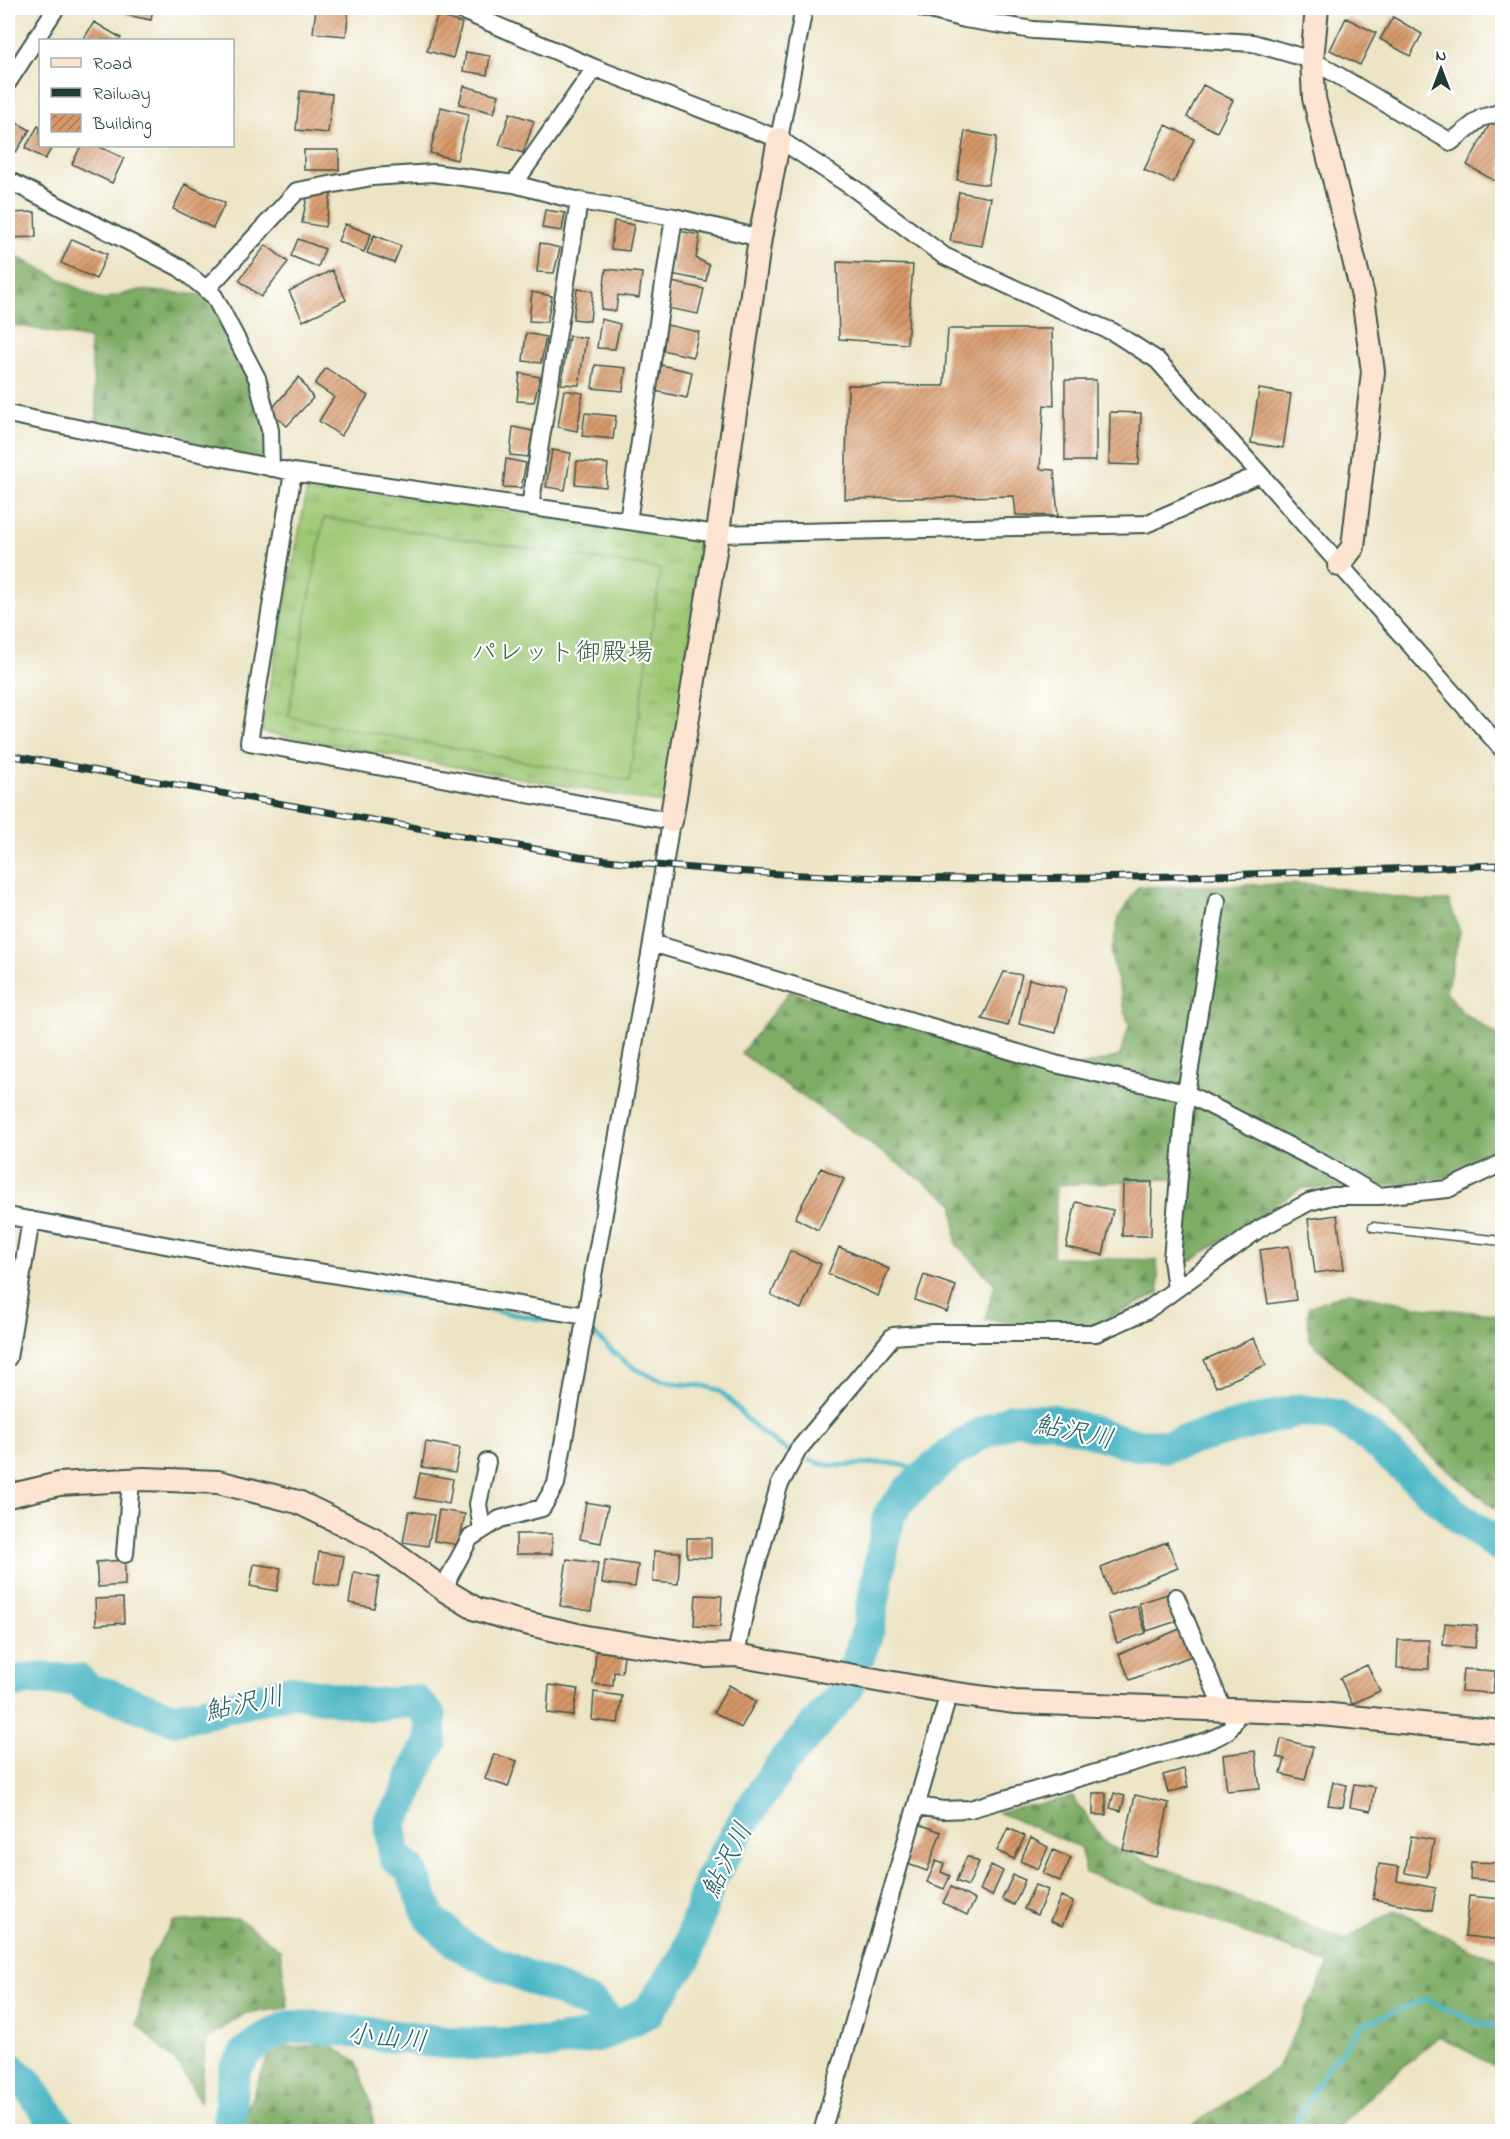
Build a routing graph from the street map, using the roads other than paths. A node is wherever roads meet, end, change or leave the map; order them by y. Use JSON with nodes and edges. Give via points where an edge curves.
{"nodes":[{"id":1,"x":56,"y":8,"type":"edge"},
{"id":2,"x":456,"y":8,"type":"edge"},
{"id":3,"x":804,"y":8,"type":"edge"},
{"id":4,"x":922,"y":8,"type":"edge"},
{"id":5,"x":1317,"y":8,"type":"edge"},
{"id":6,"x":1312,"y":60,"type":"junction"},
{"id":7,"x":595,"y":68,"type":"junction"},
{"id":8,"x":8,"y":82,"type":"edge"},
{"id":9,"x":1503,"y":112,"type":"edge"},
{"id":10,"x":779,"y":139,"type":"junction"},
{"id":11,"x":8,"y":180,"type":"edge"},
{"id":12,"x":514,"y":184,"type":"junction"},
{"id":13,"x":579,"y":201,"type":"junction"},
{"id":14,"x":674,"y":217,"type":"junction"},
{"id":15,"x":760,"y":238,"type":"junction"},
{"id":16,"x":206,"y":290,"type":"junction"},
{"id":17,"x":8,"y":414,"type":"edge"},
{"id":18,"x":271,"y":468,"type":"junction"},
{"id":19,"x":293,"y":472,"type":"junction"},
{"id":20,"x":1260,"y":474,"type":"junction"},
{"id":21,"x":530,"y":507,"type":"junction"},
{"id":22,"x":628,"y":521,"type":"junction"},
{"id":23,"x":717,"y":534,"type":"junction"},
{"id":24,"x":1339,"y":566,"type":"junction"},
{"id":25,"x":1503,"y":749,"type":"edge"},
{"id":26,"x":671,"y":821,"type":"junction"},
{"id":27,"x":1217,"y":901,"type":"dead end"},
{"id":28,"x":652,"y":943,"type":"junction"},
{"id":29,"x":1186,"y":1093,"type":"junction"},
{"id":30,"x":1503,"y":1163,"type":"edge"},
{"id":31,"x":1379,"y":1196,"type":"junction"},
{"id":32,"x":8,"y":1216,"type":"edge"},
{"id":33,"x":31,"y":1221,"type":"junction"},
{"id":34,"x":1373,"y":1227,"type":"dead end"},
{"id":35,"x":1503,"y":1241,"type":"edge"},
{"id":36,"x":1176,"y":1289,"type":"junction"},
{"id":37,"x":586,"y":1316,"type":"junction"},
{"id":38,"x":8,"y":1359,"type":"edge"},
{"id":39,"x":487,"y":1462,"type":"dead end"},
{"id":40,"x":131,"y":1480,"type":"junction"},
{"id":41,"x":8,"y":1496,"type":"edge"},
{"id":42,"x":482,"y":1530,"type":"junction"},
{"id":43,"x":125,"y":1554,"type":"dead end"},
{"id":44,"x":446,"y":1591,"type":"junction"},
{"id":45,"x":1176,"y":1597,"type":"dead end"},
{"id":46,"x":736,"y":1655,"type":"junction"},
{"id":47,"x":950,"y":1693,"type":"junction"},
{"id":48,"x":1230,"y":1710,"type":"junction"},
{"id":49,"x":1503,"y":1732,"type":"edge"},
{"id":50,"x":917,"y":1806,"type":"junction"},
{"id":51,"x":822,"y":2132,"type":"edge"}],
"edges":[{"from":1,"to":8,"type":"street"},
{"from":2,"to":7,"type":"street"},
{"from":3,"to":10,"type":"street"},
{"from":4,"to":6,"type":"street","via":[[1033,30],[1253,43]]},
{"from":5,"to":6,"type":"street"},
{"from":6,"to":9,"type":"street","via":[[1451,142],[1481,118]]},
{"from":6,"to":24,"type":"street","via":[[1314,98],[1363,296],[1373,372],[1353,547]]},
{"from":7,"to":10,"type":"street"},
{"from":7,"to":12,"type":"street"},
{"from":10,"to":15,"type":"street"},
{"from":10,"to":20,"type":"street","via":[[855,189],[944,256],[1113,332],[1157,360]]},
{"from":11,"to":16,"type":"street","via":[[180,268]]},
{"from":12,"to":13,"type":"street"},
{"from":12,"to":16,"type":"street","via":[[433,173],[372,177],[297,191]]},
{"from":13,"to":14,"type":"street"},
{"from":13,"to":21,"type":"street"},
{"from":14,"to":15,"type":"street"},
{"from":14,"to":22,"type":"street"},
{"from":15,"to":23,"type":"street"},
{"from":16,"to":18,"type":"street","via":[[214,296],[257,378],[270,430]]},
{"from":17,"to":18,"type":"street"},
{"from":18,"to":19,"type":"street"},
{"from":19,"to":21,"type":"street"},
{"from":19,"to":26,"type":"street","via":[[249,741]]},
{"from":20,"to":23,"type":"street","via":[[1146,524]]},
{"from":20,"to":24,"type":"street"},
{"from":21,"to":22,"type":"street"},
{"from":22,"to":23,"type":"street"},
{"from":23,"to":26,"type":"street"},
{"from":24,"to":25,"type":"street"},
{"from":26,"to":28,"type":"street"},
{"from":27,"to":29,"type":"street"},
{"from":28,"to":29,"type":"street","via":[[1055,1064]]},
{"from":28,"to":37,"type":"street"},
{"from":29,"to":31,"type":"street"},
{"from":29,"to":36,"type":"street","via":[[1172,1259]]},
{"from":30,"to":31,"type":"street","via":[[1448,1189]]},
{"from":31,"to":36,"type":"street","via":[[1332,1196],[1309,1202],[1258,1229]]},
{"from":32,"to":33,"type":"street"},
{"from":33,"to":37,"type":"street"},
{"from":33,"to":38,"type":"street"},
{"from":34,"to":35,"type":"lane"},
{"from":36,"to":46,"type":"street","via":[[1146,1311],[1096,1333],[893,1336],[798,1450],[779,1486]]},
{"from":37,"to":42,"type":"street","via":[[556,1484],[542,1508],[501,1519]]},
{"from":39,"to":42,"type":"street","via":[[478,1504]]},
{"from":40,"to":41,"type":"street","via":[[59,1484]]},
{"from":40,"to":43,"type":"street"},
{"from":40,"to":44,"type":"street","via":[[218,1482],[298,1502],[374,1539]]},
{"from":42,"to":44,"type":"street","via":[[470,1538],[449,1577]]},
{"from":44,"to":46,"type":"street","via":[[476,1609],[586,1637],[705,1656]]},
{"from":45,"to":48,"type":"street"},
{"from":46,"to":47,"type":"street"},
{"from":47,"to":48,"type":"street","via":[[1015,1702]]},
{"from":47,"to":50,"type":"street"},
{"from":48,"to":49,"type":"street","via":[[1311,1713]]},
{"from":48,"to":50,"type":"street","via":[[1235,1721],[1228,1732],[1207,1740],[970,1809]]},
{"from":50,"to":51,"type":"street"}]}
